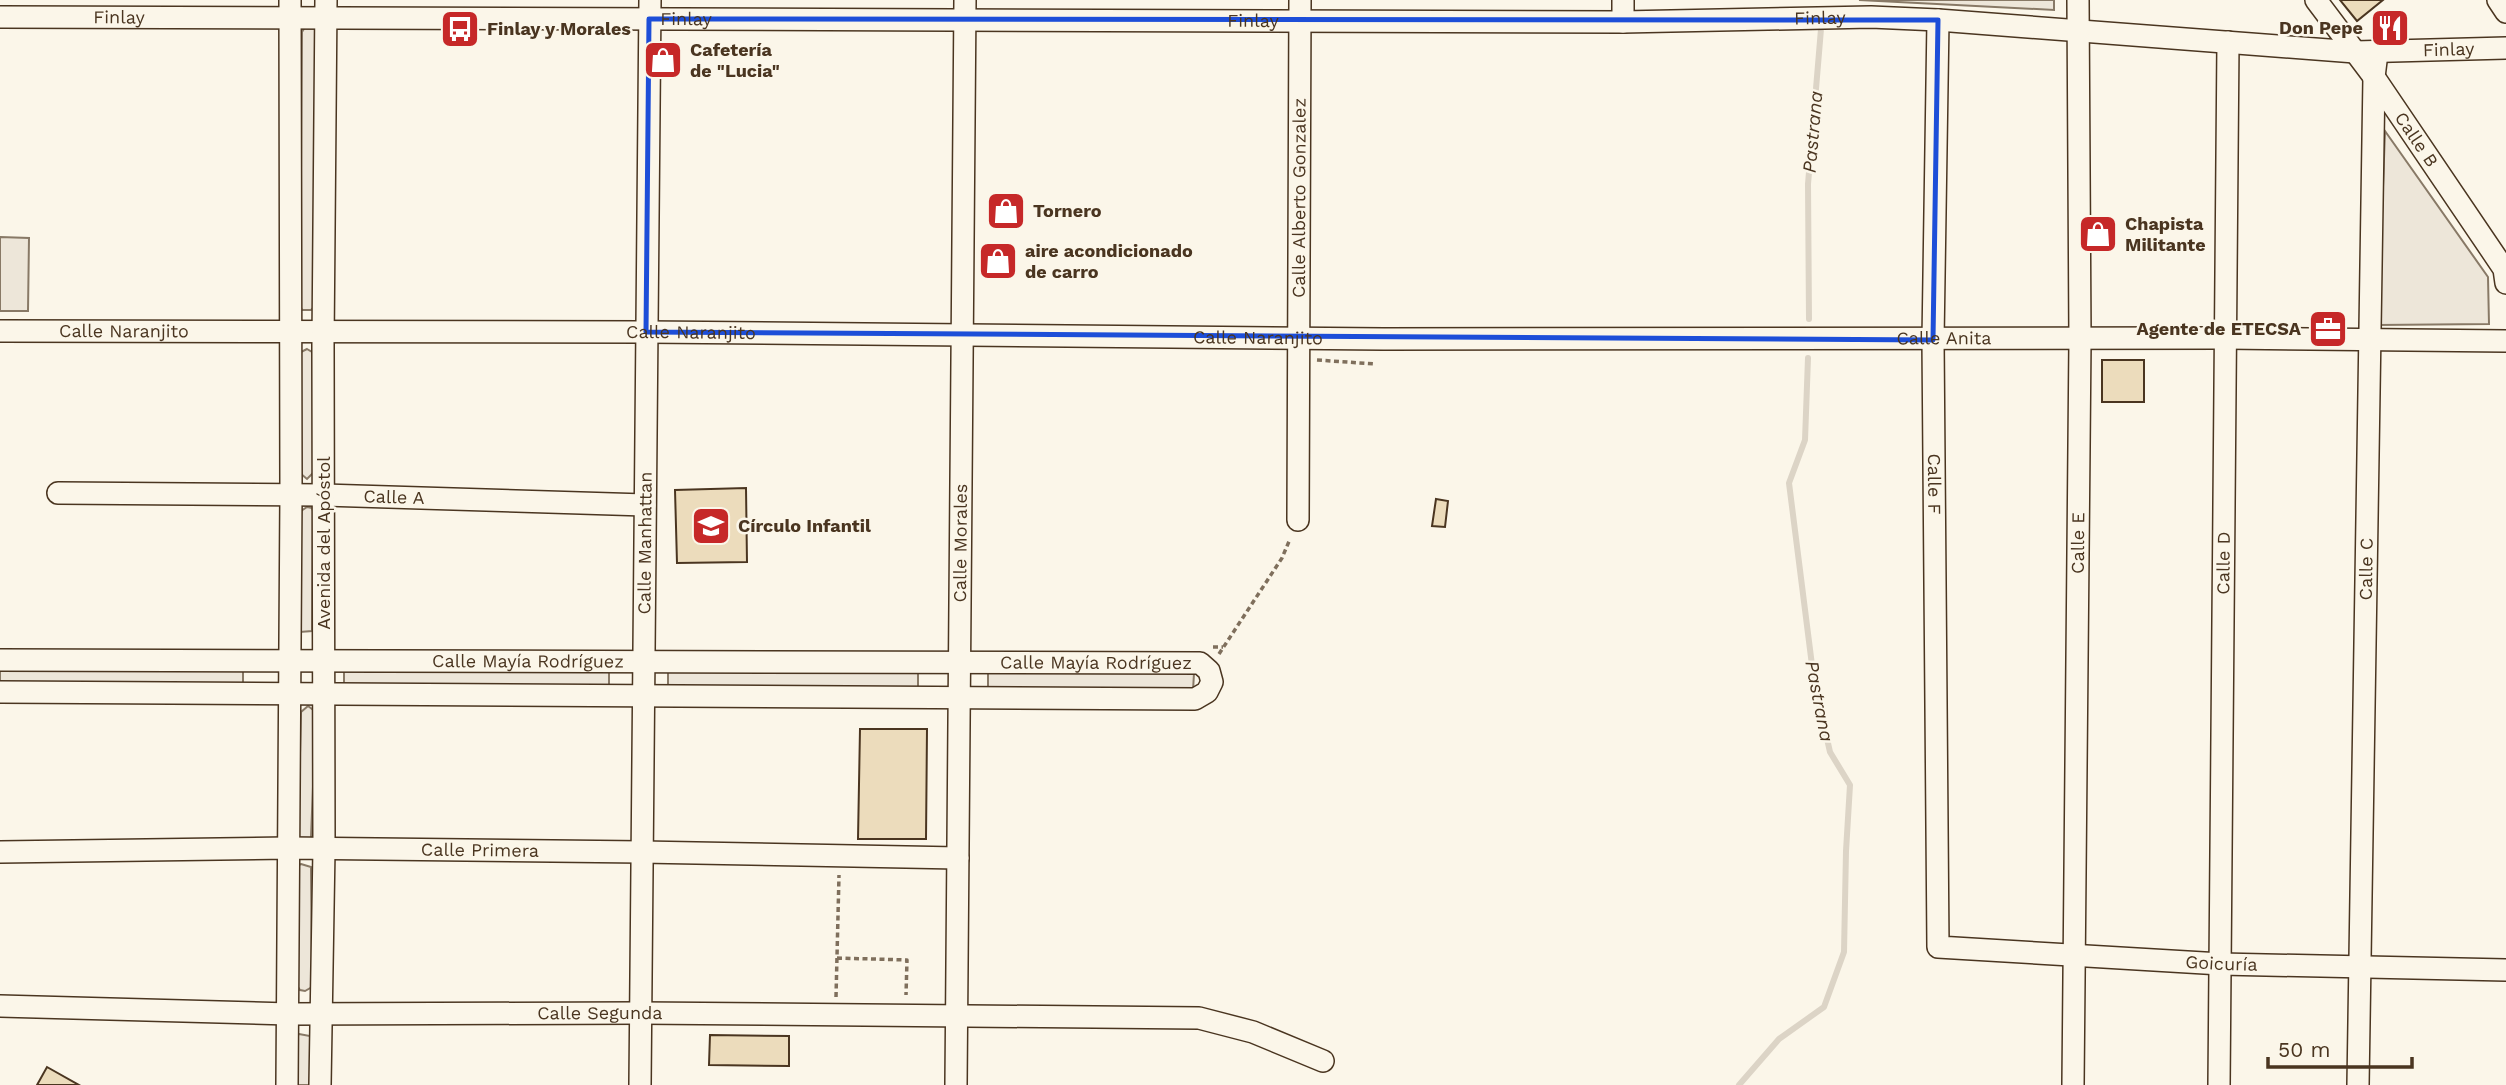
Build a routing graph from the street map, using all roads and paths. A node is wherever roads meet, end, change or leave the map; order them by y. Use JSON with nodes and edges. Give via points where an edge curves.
{"nodes":[{"id":1,"x":1623,"y":0,"type":"edge"},
{"id":2,"x":2078,"y":0,"type":"edge"},
{"id":3,"x":2316,"y":0,"type":"edge"},
{"id":4,"x":2498,"y":0,"type":"edge"},
{"id":5,"x":290,"y":9,"type":"edge"},
{"id":6,"x":326,"y":9,"type":"edge"},
{"id":7,"x":650,"y":9,"type":"edge"},
{"id":8,"x":965,"y":10,"type":"edge"},
{"id":9,"x":1299,"y":10,"type":"edge"},
{"id":10,"x":2506,"y":12,"type":"edge"},
{"id":11,"x":0,"y":17,"type":"edge"},
{"id":12,"x":1938,"y":20,"type":"junction"},
{"id":13,"x":1623,"y":22,"type":"junction"},
{"id":14,"x":2077,"y":31,"type":"junction"},
{"id":15,"x":2228,"y":42,"type":"junction"},
{"id":16,"x":2506,"y":48,"type":"edge"},
{"id":17,"x":2355,"y":52,"type":"junction"},
{"id":18,"x":2377,"y":53,"type":"junction"},
{"id":19,"x":2374,"y":77,"type":"junction"},
{"id":20,"x":2506,"y":283,"type":"edge"},
{"id":21,"x":291,"y":330,"type":"junction"},
{"id":22,"x":323,"y":330,"type":"junction"},
{"id":23,"x":0,"y":331,"type":"edge"},
{"id":24,"x":646,"y":331,"type":"junction"},
{"id":25,"x":962,"y":335,"type":"junction"},
{"id":26,"x":1299,"y":338,"type":"junction"},
{"id":27,"x":2226,"y":338,"type":"junction"},
{"id":28,"x":1384,"y":340,"type":"joint"},
{"id":29,"x":1933,"y":340,"type":"junction"},
{"id":30,"x":2080,"y":340,"type":"junction"},
{"id":31,"x":2506,"y":341,"type":"edge"},
{"id":32,"x":2368,"y":342,"type":"junction"},
{"id":33,"x":58,"y":493,"type":"dead end"},
{"id":34,"x":291,"y":494,"type":"junction"},
{"id":35,"x":324,"y":495,"type":"junction"},
{"id":36,"x":645,"y":505,"type":"junction"},
{"id":37,"x":1298,"y":520,"type":"joint"},
{"id":38,"x":0,"y":660,"type":"edge"},
{"id":39,"x":290,"y":661,"type":"junction"},
{"id":40,"x":324,"y":661,"type":"junction"},
{"id":41,"x":644,"y":662,"type":"junction"},
{"id":42,"x":960,"y":663,"type":"junction"},
{"id":43,"x":1209,"y":671,"type":"junction"},
{"id":44,"x":0,"y":692,"type":"edge"},
{"id":45,"x":289,"y":694,"type":"junction"},
{"id":46,"x":324,"y":694,"type":"junction"},
{"id":47,"x":645,"y":696,"type":"junction"},
{"id":48,"x":959,"y":697,"type":"junction"},
{"id":49,"x":288,"y":848,"type":"junction"},
{"id":50,"x":324,"y":849,"type":"junction"},
{"id":51,"x":0,"y":852,"type":"edge"},
{"id":52,"x":642,"y":852,"type":"junction"},
{"id":53,"x":839,"y":856,"type":"junction"},
{"id":54,"x":958,"y":858,"type":"junction"},
{"id":55,"x":1938,"y":947,"type":"joint"},
{"id":56,"x":2074,"y":956,"type":"junction"},
{"id":57,"x":837,"y":958,"type":"junction"},
{"id":58,"x":2221,"y":964,"type":"junction"},
{"id":59,"x":2359,"y":967,"type":"junction"},
{"id":60,"x":2506,"y":970,"type":"edge"},
{"id":61,"x":0,"y":1006,"type":"edge"},
{"id":62,"x":640,"y":1013,"type":"junction"},
{"id":63,"x":289,"y":1014,"type":"junction"},
{"id":64,"x":322,"y":1014,"type":"junction"},
{"id":65,"x":836,"y":1014,"type":"junction"},
{"id":66,"x":906,"y":1015,"type":"junction"},
{"id":67,"x":957,"y":1015,"type":"junction"},
{"id":68,"x":1323,"y":1061,"type":"dead end"},
{"id":69,"x":287,"y":1085,"type":"edge"},
{"id":70,"x":320,"y":1085,"type":"edge"},
{"id":71,"x":640,"y":1085,"type":"edge"},
{"id":72,"x":956,"y":1085,"type":"edge"},
{"id":73,"x":2073,"y":1085,"type":"edge"},
{"id":74,"x":2219,"y":1085,"type":"edge"},
{"id":75,"x":2358,"y":1085,"type":"edge"}],
"edges":[{"from":1,"to":13,"type":"street"},
{"from":2,"to":14,"type":"street","name":"Calle E"},
{"from":3,"to":17,"type":"street","name":"Calle B"},
{"from":4,"to":10,"type":"street"},
{"from":5,"to":6,"type":"street","name":"Finlay"},
{"from":5,"to":11,"type":"street","name":"Finlay"},
{"from":5,"to":21,"type":"street","name":"Avenida del Apóstol"},
{"from":6,"to":7,"type":"street","name":"Finlay"},
{"from":6,"to":22,"type":"street","name":"Avenida del Apóstol"},
{"from":7,"to":8,"type":"street","name":"Finlay"},
{"from":7,"to":24,"type":"street","name":"Calle Manhattan"},
{"from":8,"to":9,"type":"street","name":"Finlay"},
{"from":8,"to":25,"type":"street","name":"Calle Morales"},
{"from":9,"to":13,"type":"street","name":"Finlay"},
{"from":9,"to":26,"type":"street","name":"Calle Alberto Gonzalez"},
{"from":12,"to":13,"type":"street","name":"Finlay","via":[[1858,17]]},
{"from":12,"to":14,"type":"street","name":"Finlay"},
{"from":12,"to":29,"type":"street","name":"Calle F"},
{"from":14,"to":15,"type":"street","name":"Finlay"},
{"from":14,"to":30,"type":"street","name":"Calle E"},
{"from":15,"to":17,"type":"street","name":"Finlay"},
{"from":15,"to":27,"type":"street","name":"Calle D"},
{"from":16,"to":18,"type":"street","name":"Finlay"},
{"from":17,"to":18,"type":"street","name":"Finlay"},
{"from":17,"to":19,"type":"street","name":"Calle B"},
{"from":18,"to":19,"type":"street","name":"Calle C"},
{"from":19,"to":20,"type":"street","name":"Calle B","via":[[2504,269]]},
{"from":19,"to":32,"type":"street","name":"Calle C"},
{"from":21,"to":22,"type":"street","name":"Calle Naranjito"},
{"from":21,"to":23,"type":"street","name":"Calle Naranjito"},
{"from":21,"to":34,"type":"street","name":"Avenida del Apóstol"},
{"from":22,"to":24,"type":"street","name":"Calle Naranjito"},
{"from":22,"to":35,"type":"street","name":"Avenida del Apóstol"},
{"from":24,"to":25,"type":"street","name":"Calle Naranjito"},
{"from":24,"to":36,"type":"street","name":"Calle Manhattan"},
{"from":25,"to":26,"type":"street","name":"Calle Naranjito"},
{"from":25,"to":42,"type":"street","name":"Calle Morales"},
{"from":26,"to":28,"type":"street","name":"Calle Naranjito"},
{"from":26,"to":37,"type":"street","name":"Calle Alberto Gonzalez"},
{"from":27,"to":30,"type":"street","name":"Calle Anita"},
{"from":27,"to":32,"type":"street","name":"Calle Anita"},
{"from":27,"to":58,"type":"street","name":"Calle D"},
{"from":28,"to":29,"type":"street","name":"Calle Anita"},
{"from":29,"to":30,"type":"street","name":"Calle Anita"},
{"from":29,"to":55,"type":"street","name":"Calle F"},
{"from":30,"to":56,"type":"street","name":"Calle E"},
{"from":31,"to":32,"type":"street","name":"Calle Anita"},
{"from":32,"to":59,"type":"street","name":"Calle C"},
{"from":33,"to":34,"type":"street","name":"Calle A"},
{"from":34,"to":35,"type":"street","name":"Calle A"},
{"from":34,"to":39,"type":"street","name":"Avenida del Apóstol"},
{"from":35,"to":36,"type":"street","name":"Calle A"},
{"from":35,"to":40,"type":"street","name":"Avenida del Apóstol"},
{"from":36,"to":41,"type":"street","name":"Calle Manhattan"},
{"from":37,"to":43,"type":"path","via":[[1282,558]]},
{"from":38,"to":39,"type":"street","name":"Calle Mayía Rodríguez"},
{"from":39,"to":40,"type":"street","name":"Calle Mayía Rodríguez"},
{"from":39,"to":45,"type":"street","name":"Avenida del Apóstol"},
{"from":40,"to":41,"type":"street","name":"Calle Mayía Rodríguez"},
{"from":40,"to":46,"type":"street","name":"Avenida del Apóstol"},
{"from":41,"to":42,"type":"street","name":"Calle Mayía Rodríguez"},
{"from":41,"to":47,"type":"street","name":"Calle Manhattan"},
{"from":42,"to":43,"type":"street","name":"Calle Mayía Rodríguez","via":[[1200,663]]},
{"from":42,"to":48,"type":"street","name":"Calle Morales"},
{"from":43,"to":48,"type":"street","name":"Calle Mayía Rodríguez","via":[[1212,682],[1207,692],[1195,699]]},
{"from":44,"to":45,"type":"street","name":"Calle Mayía Rodríguez"},
{"from":45,"to":46,"type":"street","name":"Calle Mayía Rodríguez"},
{"from":45,"to":49,"type":"street","name":"Avenida del Apóstol"},
{"from":46,"to":47,"type":"street","name":"Calle Mayía Rodríguez"},
{"from":46,"to":50,"type":"street","name":"Avenida del Apóstol"},
{"from":47,"to":48,"type":"street","name":"Calle Mayía Rodríguez"},
{"from":47,"to":52,"type":"street","name":"Calle Manhattan"},
{"from":48,"to":54,"type":"street","name":"Calle Morales"},
{"from":49,"to":50,"type":"street","name":"Calle Primera"},
{"from":49,"to":51,"type":"street","name":"Calle Primera"},
{"from":49,"to":63,"type":"street","name":"Avenida del Apóstol"},
{"from":50,"to":52,"type":"street","name":"Calle Primera"},
{"from":50,"to":64,"type":"street","name":"Avenida del Apóstol"},
{"from":52,"to":53,"type":"street","name":"Calle Primera"},
{"from":52,"to":62,"type":"street","name":"Calle Manhattan"},
{"from":53,"to":54,"type":"street","name":"Calle Primera"},
{"from":53,"to":57,"type":"path"},
{"from":54,"to":67,"type":"street","name":"Calle Morales"},
{"from":55,"to":56,"type":"street","name":"Goicuría"},
{"from":56,"to":58,"type":"street","name":"Goicuría"},
{"from":56,"to":73,"type":"street","name":"Calle E"},
{"from":57,"to":65,"type":"path"},
{"from":57,"to":66,"type":"path","via":[[907,960]]},
{"from":58,"to":59,"type":"street","name":"Goicuría"},
{"from":58,"to":74,"type":"street","name":"Calle D"},
{"from":59,"to":60,"type":"street","name":"Goicuría"},
{"from":59,"to":75,"type":"street","name":"Calle C"},
{"from":61,"to":63,"type":"street","name":"Calle Segunda"},
{"from":62,"to":64,"type":"street","name":"Calle Segunda"},
{"from":62,"to":65,"type":"street","name":"Calle Segunda"},
{"from":62,"to":71,"type":"street","name":"Calle Manhattan"},
{"from":63,"to":64,"type":"street","name":"Calle Segunda"},
{"from":63,"to":69,"type":"street","name":"Avenida del Apóstol"},
{"from":64,"to":70,"type":"street","name":"Avenida del Apóstol"},
{"from":65,"to":66,"type":"street","name":"Calle Segunda"},
{"from":66,"to":67,"type":"street","name":"Calle Segunda"},
{"from":67,"to":68,"type":"street","name":"Calle Segunda","via":[[1199,1018],[1253,1032]]},
{"from":67,"to":72,"type":"street","name":"Calle Morales"}]}
